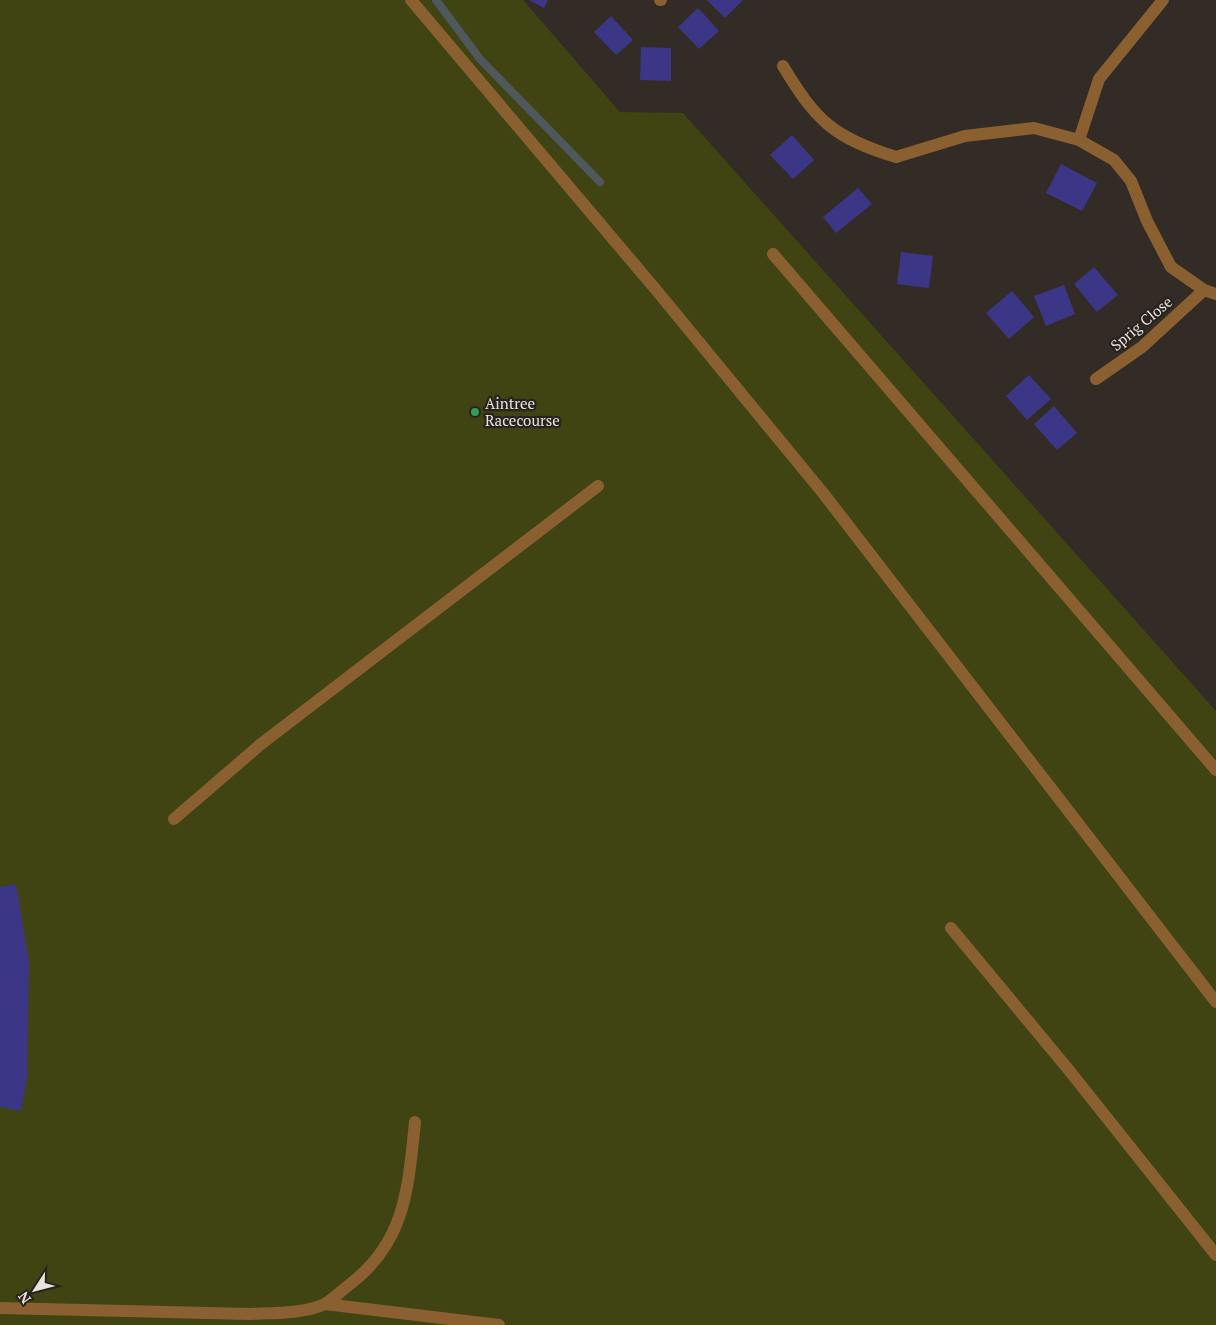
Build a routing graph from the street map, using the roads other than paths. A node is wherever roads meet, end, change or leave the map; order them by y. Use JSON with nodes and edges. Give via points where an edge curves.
{"nodes":[{"id":1,"x":411,"y":0,"type":"edge"},
{"id":2,"x":1163,"y":0,"type":"edge"},
{"id":3,"x":783,"y":66,"type":"dead end"},
{"id":4,"x":1078,"y":140,"type":"junction"},
{"id":5,"x":773,"y":254,"type":"dead end"},
{"id":6,"x":1210,"y":292,"type":"edge"},
{"id":7,"x":1096,"y":380,"type":"dead end"},
{"id":8,"x":598,"y":486,"type":"dead end"},
{"id":9,"x":1216,"y":770,"type":"edge"},
{"id":10,"x":174,"y":819,"type":"dead end"},
{"id":11,"x":951,"y":928,"type":"dead end"},
{"id":12,"x":1216,"y":1002,"type":"edge"},
{"id":13,"x":415,"y":1122,"type":"dead end"},
{"id":14,"x":1216,"y":1255,"type":"edge"},
{"id":15,"x":325,"y":1304,"type":"junction"},
{"id":16,"x":0,"y":1308,"type":"edge"},
{"id":17,"x":499,"y":1325,"type":"edge"}],
"edges":[{"from":1,"to":12,"type":"street","via":[[823,493]]},
{"from":2,"to":4,"type":"street","via":[[1099,79]]},
{"from":3,"to":4,"type":"street","via":[[803,99],[822,121],[841,135],[896,157],[965,136],[1034,128]]},
{"from":4,"to":6,"type":"street","via":[[1114,160],[1131,181],[1171,267]]},
{"from":5,"to":9,"type":"street"},
{"from":6,"to":7,"type":"street","name":"Sprig Close"},
{"from":8,"to":10,"type":"street","via":[[261,744]]},
{"from":11,"to":14,"type":"street"},
{"from":13,"to":15,"type":"street","via":[[406,1196],[391,1238],[364,1274]]},
{"from":15,"to":16,"type":"street","via":[[291,1312],[250,1314]]},
{"from":15,"to":17,"type":"street"}]}
